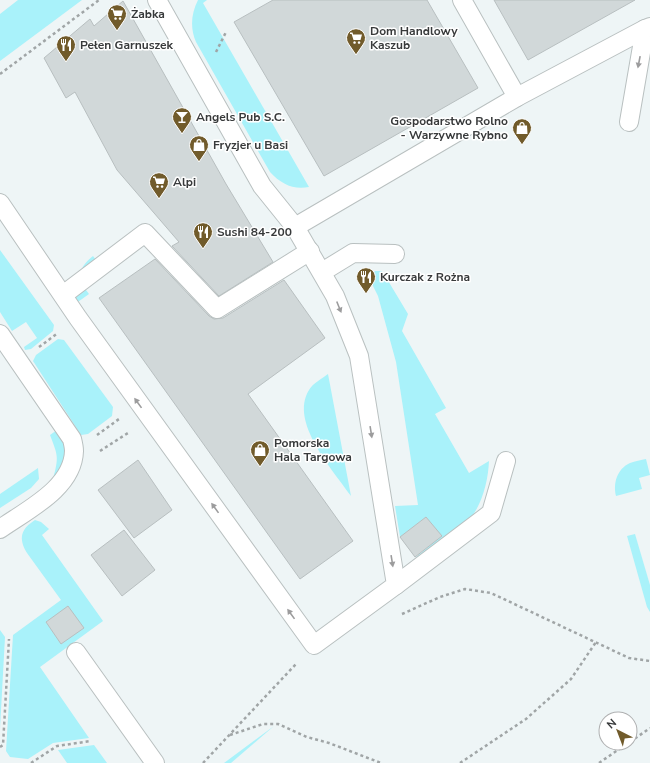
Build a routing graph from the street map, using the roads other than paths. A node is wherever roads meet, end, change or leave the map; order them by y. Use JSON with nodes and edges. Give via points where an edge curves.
{"nodes":[{"id":1,"x":462,"y":0,"type":"edge"},
{"id":2,"x":162,"y":2,"type":"edge"},
{"id":3,"x":647,"y":28,"type":"edge"},
{"id":4,"x":517,"y":96,"type":"junction"},
{"id":5,"x":629,"y":122,"type":"dead end"},
{"id":6,"x":0,"y":203,"type":"edge"},
{"id":7,"x":295,"y":227,"type":"junction"},
{"id":8,"x":310,"y":251,"type":"junction"},
{"id":9,"x":395,"y":254,"type":"dead end"},
{"id":10,"x":322,"y":272,"type":"junction"},
{"id":11,"x":63,"y":295,"type":"junction"},
{"id":12,"x":0,"y":334,"type":"edge"},
{"id":13,"x":506,"y":461,"type":"dead end"},
{"id":14,"x":0,"y":529,"type":"edge"},
{"id":15,"x":396,"y":585,"type":"junction"},
{"id":16,"x":76,"y":652,"type":"dead end"},
{"id":17,"x":155,"y":763,"type":"edge"}],
"edges":[{"from":1,"to":4,"type":"lane"},
{"from":2,"to":7,"type":"lane","via":[[262,186]]},
{"from":3,"to":4,"type":"lane"},
{"from":3,"to":5,"type":"lane","one_way":true},
{"from":4,"to":7,"type":"lane"},
{"from":6,"to":11,"type":"lane"},
{"from":7,"to":8,"type":"lane"},
{"from":8,"to":10,"type":"lane"},
{"from":8,"to":11,"type":"lane","via":[[217,309],[145,233]]},
{"from":9,"to":10,"type":"lane","via":[[353,253]]},
{"from":10,"to":15,"type":"lane","one_way":true,"via":[[335,296],[359,356]]},
{"from":15,"to":11,"type":"lane","one_way":true,"via":[[314,645]]},
{"from":12,"to":14,"type":"lane","via":[[72,439],[74,451],[65,478],[52,493]]},
{"from":13,"to":15,"type":"lane","via":[[491,513]]},
{"from":16,"to":17,"type":"lane"}]}
